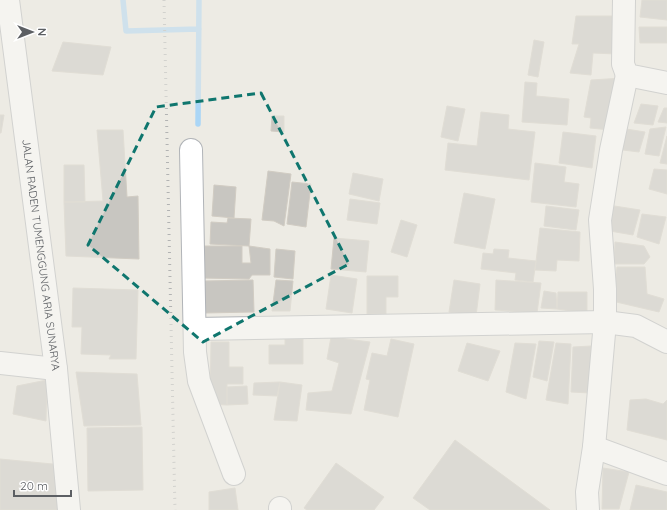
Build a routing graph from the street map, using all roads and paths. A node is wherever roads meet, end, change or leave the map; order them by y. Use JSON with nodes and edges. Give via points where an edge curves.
{"nodes":[{"id":1,"x":8,"y":0,"type":"edge"},
{"id":2,"x":624,"y":0,"type":"edge"},
{"id":3,"x":627,"y":76,"type":"junction"},
{"id":4,"x":667,"y":84,"type":"edge"},
{"id":5,"x":191,"y":150,"type":"dead end"},
{"id":6,"x":605,"y":322,"type":"junction"},
{"id":7,"x":195,"y":329,"type":"junction"},
{"id":8,"x":667,"y":342,"type":"edge"},
{"id":9,"x":0,"y":363,"type":"edge"},
{"id":10,"x":56,"y":369,"type":"junction"},
{"id":11,"x":594,"y":447,"type":"junction"},
{"id":12,"x":234,"y":474,"type":"dead end"},
{"id":13,"x":667,"y":474,"type":"edge"},
{"id":14,"x":69,"y":510,"type":"edge"},
{"id":15,"x":588,"y":510,"type":"edge"}],
"edges":[{"from":1,"to":10,"type":"street","name":"JALAN RADEN TUMENGGUNG ARIA SUNARYA"},
{"from":2,"to":3,"type":"street","via":[[623,64]]},
{"from":3,"to":4,"type":"street"},
{"from":3,"to":6,"type":"street","via":[[611,150],[600,220]]},
{"from":5,"to":7,"type":"street"},
{"from":6,"to":7,"type":"street"},
{"from":6,"to":8,"type":"street","via":[[636,326]]},
{"from":6,"to":11,"type":"street"},
{"from":7,"to":12,"type":"street","via":[[199,381]]},
{"from":9,"to":10,"type":"street"},
{"from":10,"to":14,"type":"street","name":"JALAN RADEN TUMENGGUNG ARIA SUNARYA"},
{"from":11,"to":13,"type":"street"},
{"from":11,"to":15,"type":"street","via":[[587,492]]}]}
